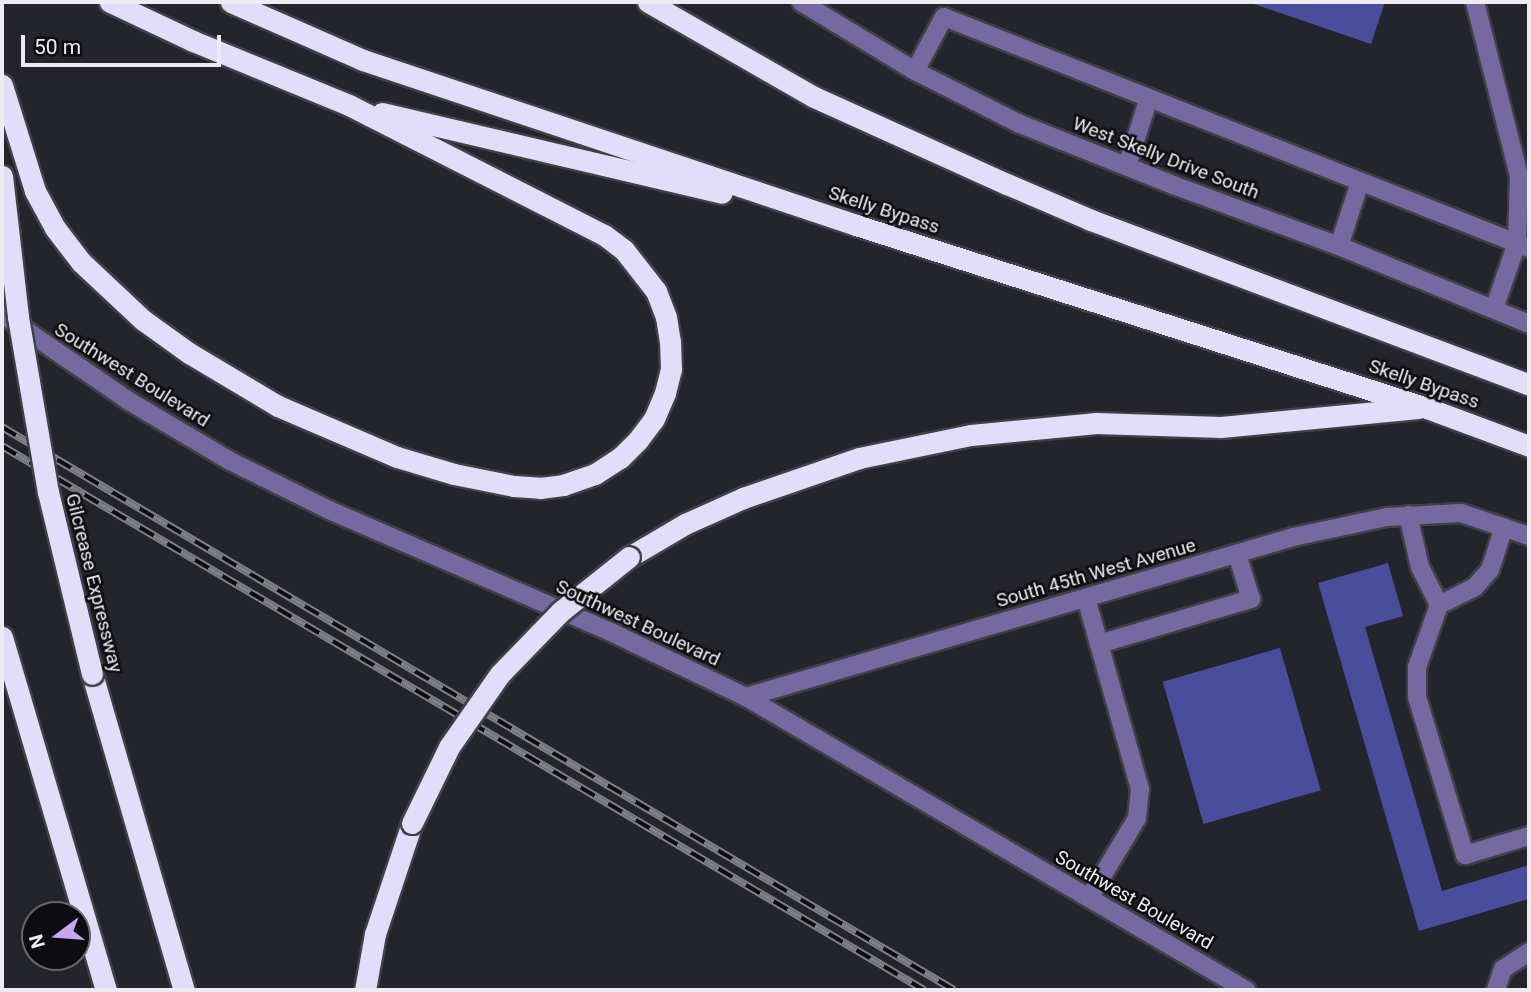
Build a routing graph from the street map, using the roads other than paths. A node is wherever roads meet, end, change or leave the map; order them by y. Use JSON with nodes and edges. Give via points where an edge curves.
{"nodes":[{"id":1,"x":110,"y":2,"type":"edge"},
{"id":2,"x":231,"y":2,"type":"edge"},
{"id":3,"x":648,"y":2,"type":"edge"},
{"id":4,"x":801,"y":2,"type":"edge"},
{"id":5,"x":1475,"y":2,"type":"edge"},
{"id":6,"x":946,"y":10,"type":"edge"},
{"id":7,"x":915,"y":71,"type":"junction"},
{"id":8,"x":2,"y":85,"type":"edge"},
{"id":9,"x":1149,"y":99,"type":"junction"},
{"id":10,"x":349,"y":105,"type":"junction"},
{"id":11,"x":1127,"y":166,"type":"junction"},
{"id":12,"x":2,"y":176,"type":"edge"},
{"id":13,"x":1360,"y":182,"type":"junction"},
{"id":14,"x":856,"y":225,"type":"junction"},
{"id":15,"x":1339,"y":246,"type":"junction"},
{"id":16,"x":1523,"y":246,"type":"edge"},
{"id":17,"x":1494,"y":309,"type":"junction"},
{"id":18,"x":2,"y":314,"type":"edge"},
{"id":19,"x":1529,"y":324,"type":"edge"},
{"id":20,"x":1529,"y":384,"type":"edge"},
{"id":21,"x":1427,"y":408,"type":"junction"},
{"id":22,"x":1529,"y":446,"type":"edge"},
{"id":23,"x":1408,"y":515,"type":"junction"},
{"id":24,"x":1504,"y":527,"type":"junction"},
{"id":25,"x":1529,"y":536,"type":"edge"},
{"id":26,"x":1237,"y":554,"type":"junction"},
{"id":27,"x":1086,"y":598,"type":"junction"},
{"id":28,"x":1438,"y":605,"type":"junction"},
{"id":29,"x":2,"y":637,"type":"edge"},
{"id":30,"x":1099,"y":644,"type":"junction"},
{"id":31,"x":746,"y":696,"type":"junction"},
{"id":32,"x":1529,"y":836,"type":"edge"},
{"id":33,"x":1089,"y":898,"type":"junction"},
{"id":34,"x":1529,"y":952,"type":"edge"},
{"id":35,"x":106,"y":990,"type":"edge"},
{"id":36,"x":184,"y":990,"type":"edge"},
{"id":37,"x":365,"y":990,"type":"edge"},
{"id":38,"x":1246,"y":990,"type":"edge"},
{"id":39,"x":1496,"y":990,"type":"edge"}],
"edges":[{"from":1,"to":10,"type":"highway"},
{"from":2,"to":14,"type":"highway","name":"Skelly Bypass","via":[[363,60]]},
{"from":3,"to":20,"type":"highway","name":"Skelly Bypass","via":[[814,97],[1007,184],[1091,220]]},
{"from":4,"to":7,"type":"street","name":"West Skelly Drive South"},
{"from":5,"to":16,"type":"street","via":[[1519,176]]},
{"from":6,"to":7,"type":"street"},
{"from":6,"to":9,"type":"street"},
{"from":7,"to":11,"type":"street","name":"West Skelly Drive South","via":[[1020,124]]},
{"from":8,"to":10,"type":"highway","via":[[28,170],[44,210],[66,245],[143,320],[247,388],[397,457],[466,477],[540,488],[595,474],[620,458],[654,419],[671,369],[666,317],[641,268],[604,235]]},
{"from":9,"to":11,"type":"street"},
{"from":9,"to":13,"type":"street"},
{"from":10,"to":14,"type":"highway"},
{"from":11,"to":15,"type":"street","name":"West Skelly Drive South"},
{"from":12,"to":36,"type":"highway","name":"Gilcrease Expressway","bridge":true,"via":[[18,317],[63,559]]},
{"from":13,"to":15,"type":"street"},
{"from":13,"to":16,"type":"street"},
{"from":14,"to":21,"type":"highway","name":"Skelly Bypass"},
{"from":15,"to":17,"type":"street","name":"West Skelly Drive South"},
{"from":16,"to":17,"type":"street"},
{"from":17,"to":19,"type":"street","name":"West Skelly Drive South"},
{"from":18,"to":31,"type":"street","name":"Southwest Boulevard","via":[[129,401],[230,461],[328,510]]},
{"from":21,"to":22,"type":"highway","name":"Skelly Bypass"},
{"from":21,"to":37,"type":"highway","bridge":true,"via":[[1221,427],[1096,423],[971,435],[859,458],[743,498],[685,524],[629,557],[560,612],[500,674],[449,747],[412,823],[375,934]]},
{"from":23,"to":24,"type":"street","name":"South 45th West Avenue","via":[[1461,513]]},
{"from":23,"to":26,"type":"street","name":"South 45th West Avenue","via":[[1293,537]]},
{"from":23,"to":28,"type":"street","via":[[1420,567]]},
{"from":24,"to":25,"type":"street"},
{"from":24,"to":28,"type":"street","via":[[1490,570],[1475,587]]},
{"from":26,"to":27,"type":"street","name":"South 45th West Avenue"},
{"from":26,"to":30,"type":"street","via":[[1251,599]]},
{"from":27,"to":30,"type":"street"},
{"from":27,"to":31,"type":"street","name":"South 45th West Avenue"},
{"from":28,"to":32,"type":"street","via":[[1417,667],[1418,698],[1465,855]]},
{"from":29,"to":35,"type":"highway"},
{"from":30,"to":33,"type":"street","via":[[1140,789],[1137,818]]},
{"from":31,"to":33,"type":"street","name":"Southwest Boulevard"},
{"from":33,"to":38,"type":"street","name":"Southwest Boulevard"},
{"from":34,"to":39,"type":"street","via":[[1503,969]]}]}
